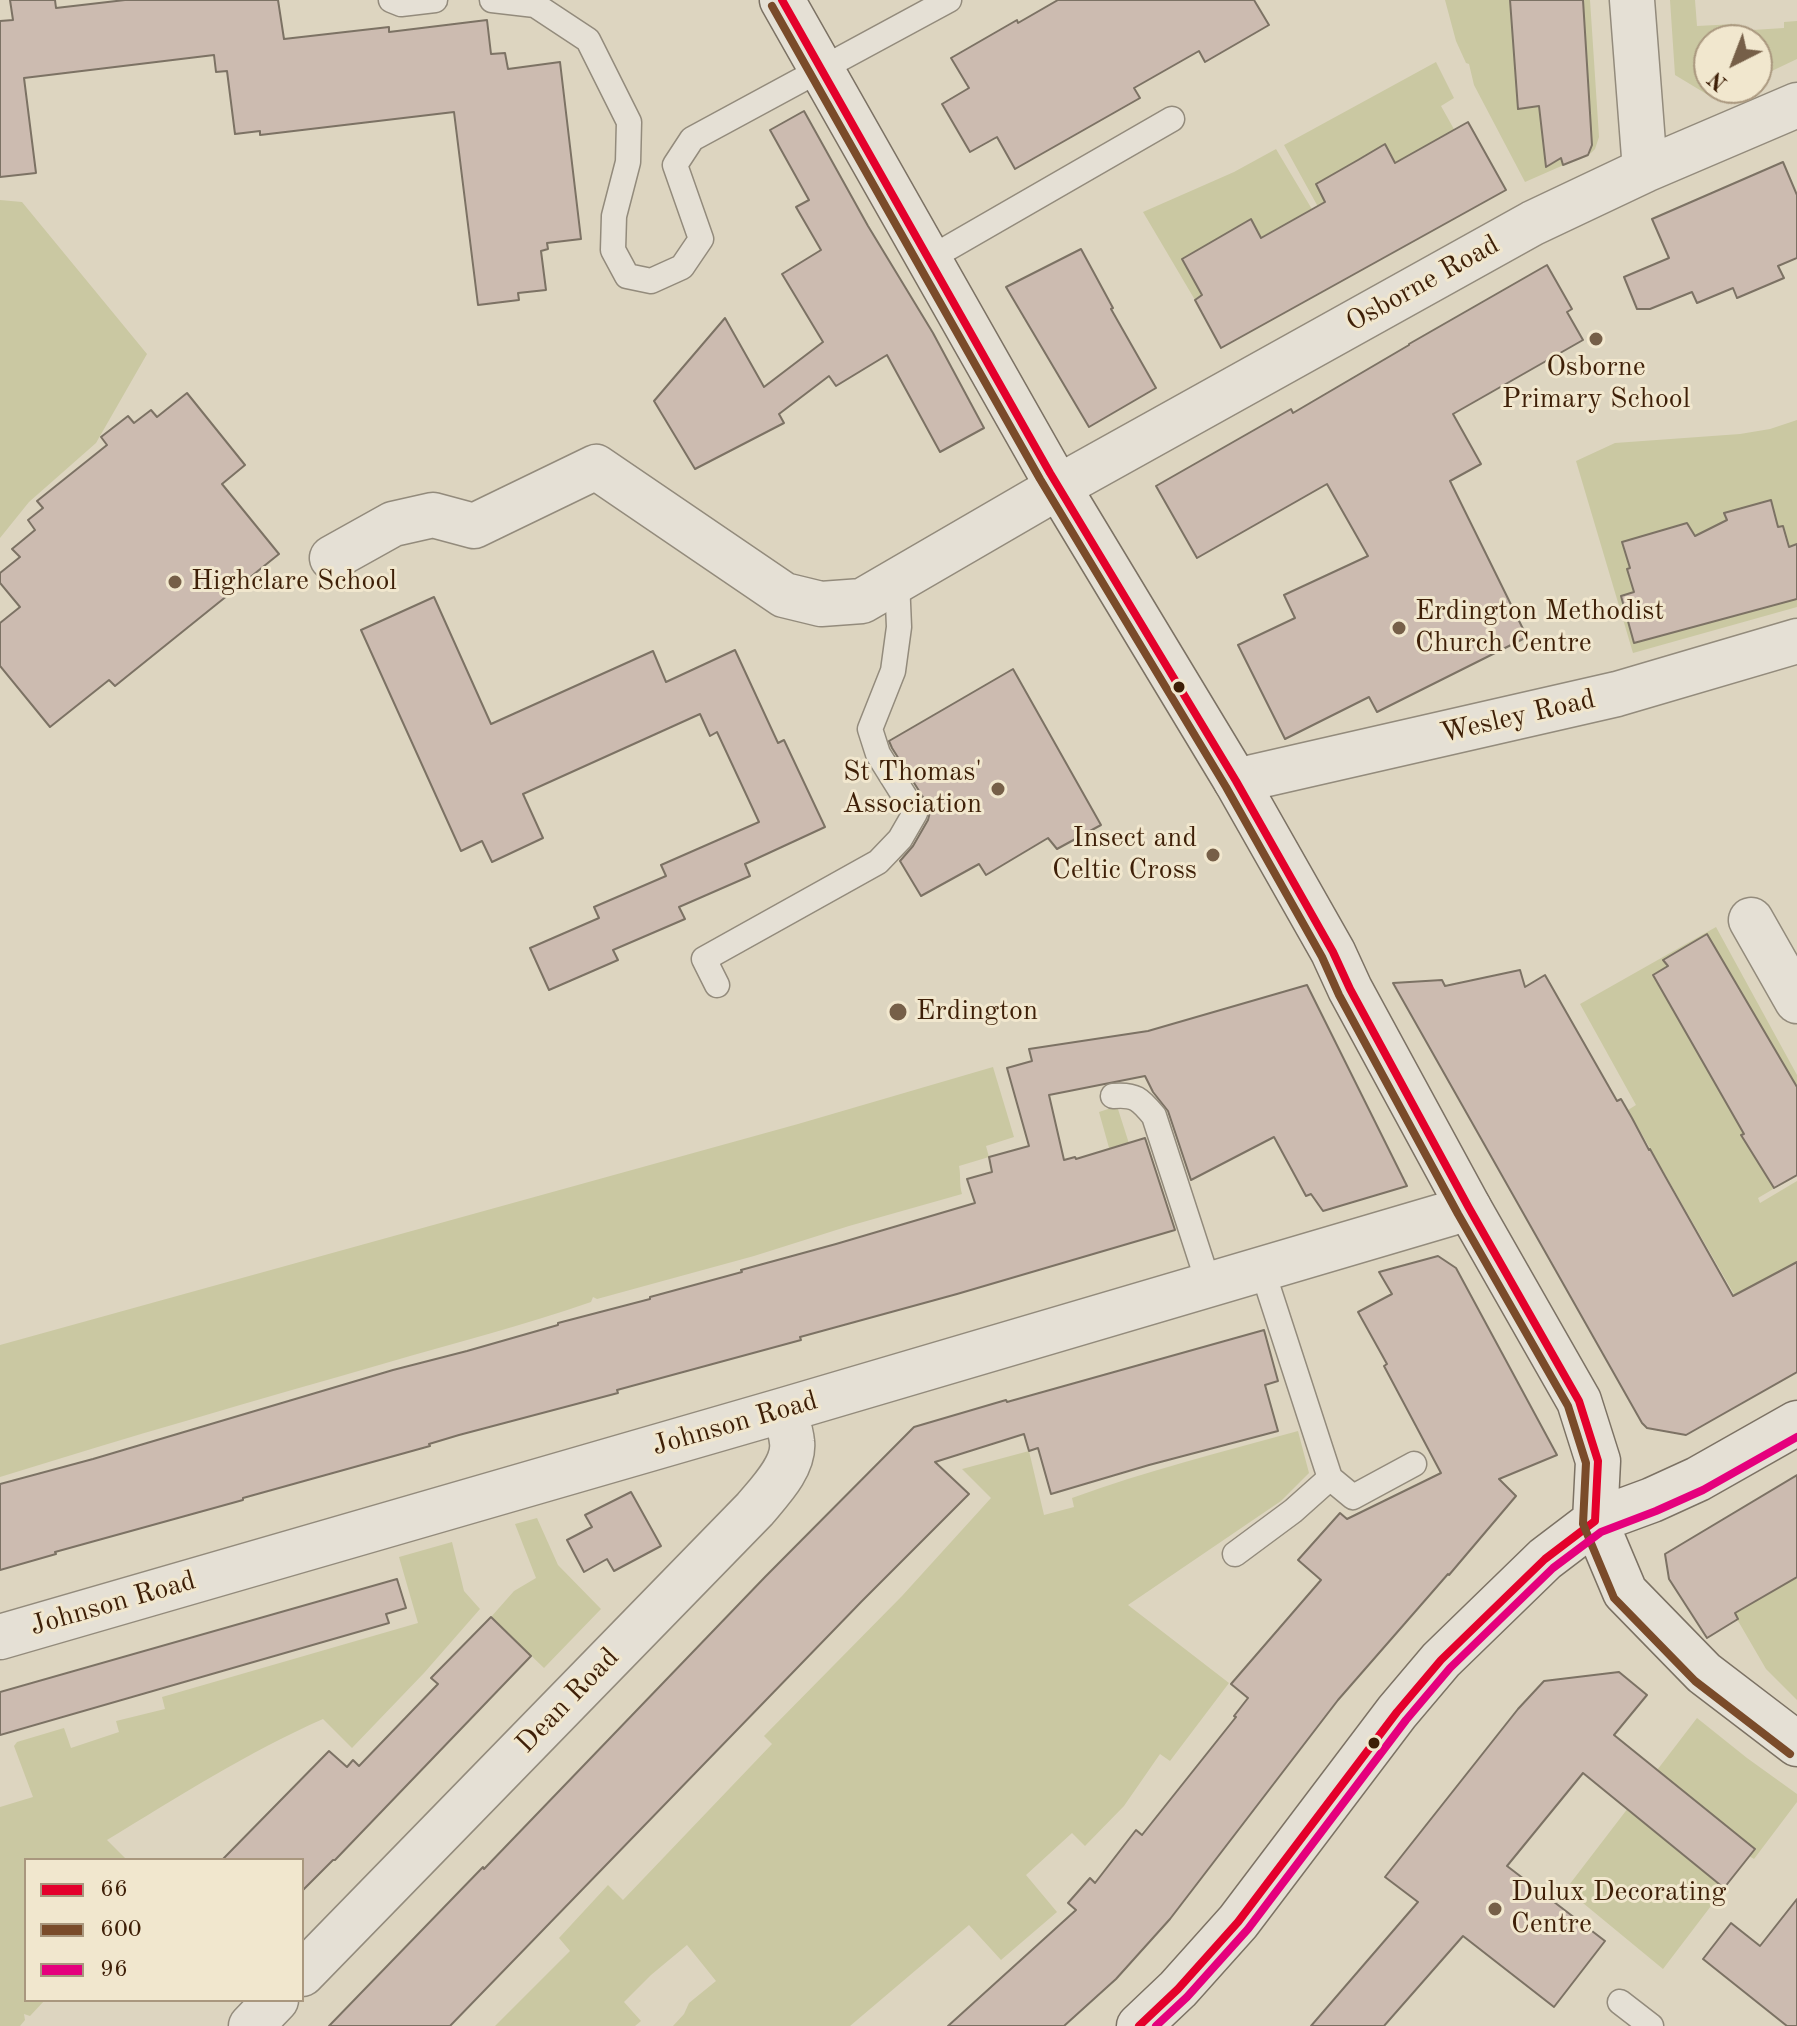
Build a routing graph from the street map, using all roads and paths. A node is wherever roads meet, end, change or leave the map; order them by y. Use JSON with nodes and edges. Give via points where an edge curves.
{"nodes":[{"id":1,"x":391,"y":0,"type":"edge"},
{"id":2,"x":435,"y":0,"type":"edge"},
{"id":3,"x":492,"y":0,"type":"edge"},
{"id":4,"x":782,"y":0,"type":"edge"},
{"id":5,"x":949,"y":0,"type":"edge"},
{"id":6,"x":1632,"y":0,"type":"edge"},
{"id":7,"x":822,"y":69,"type":"junction"},
{"id":8,"x":1797,"y":105,"type":"edge"},
{"id":9,"x":1172,"y":119,"type":"dead end"},
{"id":10,"x":1645,"y":170,"type":"junction"},
{"id":11,"x":929,"y":259,"type":"junction"},
{"id":12,"x":1060,"y":486,"type":"junction"},
{"id":13,"x":332,"y":558,"type":"dead end"},
{"id":14,"x":897,"y":580,"type":"junction"},
{"id":15,"x":1797,"y":641,"type":"edge"},
{"id":16,"x":1236,"y":781,"type":"junction"},
{"id":17,"x":1751,"y":920,"type":"dead end"},
{"id":18,"x":717,"y":985,"type":"dead end"},
{"id":19,"x":1797,"y":1001,"type":"edge"},
{"id":20,"x":1113,"y":1096,"type":"dead end"},
{"id":21,"x":1469,"y":1208,"type":"junction"},
{"id":22,"x":1262,"y":1269,"type":"junction"},
{"id":23,"x":1209,"y":1285,"type":"junction"},
{"id":24,"x":784,"y":1410,"type":"junction"},
{"id":25,"x":1797,"y":1423,"type":"edge"},
{"id":26,"x":1414,"y":1464,"type":"dead end"},
{"id":27,"x":1330,"y":1478,"type":"junction"},
{"id":28,"x":1595,"y":1521,"type":"junction"},
{"id":29,"x":1235,"y":1554,"type":"dead end"},
{"id":30,"x":0,"y":1637,"type":"edge"},
{"id":31,"x":1797,"y":1744,"type":"edge"},
{"id":32,"x":304,"y":1972,"type":"edge"},
{"id":33,"x":274,"y":2002,"type":"edge"},
{"id":34,"x":1620,"y":2002,"type":"dead end"},
{"id":35,"x":251,"y":2026,"type":"edge"},
{"id":36,"x":1139,"y":2026,"type":"edge"},
{"id":37,"x":1651,"y":2026,"type":"edge"}],
"edges":[{"from":1,"to":2,"type":"lane"},
{"from":3,"to":7,"type":"lane","via":[[535,5],[588,40],[629,122],[613,250],[627,276],[651,281],[682,267],[701,239],[675,165],[692,139]]},
{"from":4,"to":7,"type":"street"},
{"from":5,"to":7,"type":"lane"},
{"from":6,"to":10,"type":"street"},
{"from":7,"to":11,"type":"street"},
{"from":8,"to":10,"type":"street","name":"Osborne Road"},
{"from":9,"to":11,"type":"lane"},
{"from":10,"to":12,"type":"street","name":"Osborne Road","via":[[1533,223]]},
{"from":11,"to":12,"type":"street"},
{"from":12,"to":14,"type":"street","name":"Osborne Road"},
{"from":12,"to":16,"type":"street"},
{"from":13,"to":14,"type":"street","name":"Osborne Road","via":[[393,524],[433,515],[474,526],[596,467],[784,595],[821,604],[862,601]]},
{"from":14,"to":18,"type":"lane","via":[[899,627],[893,671],[870,729],[878,754],[915,813],[878,862],[704,959]]},
{"from":15,"to":16,"type":"street","name":"Wesley Road","via":[[1617,694]]},
{"from":16,"to":21,"type":"street"},
{"from":17,"to":19,"type":"street"},
{"from":20,"to":23,"type":"lane","via":[[1129,1094],[1154,1116]]},
{"from":21,"to":22,"type":"street","name":"Johnson Road"},
{"from":21,"to":28,"type":"street","via":[[1579,1401],[1598,1461]]},
{"from":22,"to":23,"type":"street","name":"Johnson Road"},
{"from":22,"to":27,"type":"lane"},
{"from":23,"to":24,"type":"street","name":"Johnson Road"},
{"from":24,"to":30,"type":"street","name":"Johnson Road"},
{"from":24,"to":32,"type":"street","name":"Dean Road","via":[[791,1455],[781,1478],[755,1509]]},
{"from":25,"to":28,"type":"street","via":[[1698,1479]]},
{"from":26,"to":27,"type":"lane","via":[[1353,1497]]},
{"from":27,"to":29,"type":"lane"},
{"from":28,"to":31,"type":"street","via":[[1625,1592],[1704,1673]]},
{"from":28,"to":36,"type":"street","via":[[1545,1559],[1441,1660],[1238,1922]]},
{"from":33,"to":35,"type":"street"},
{"from":34,"to":37,"type":"lane"}]}
